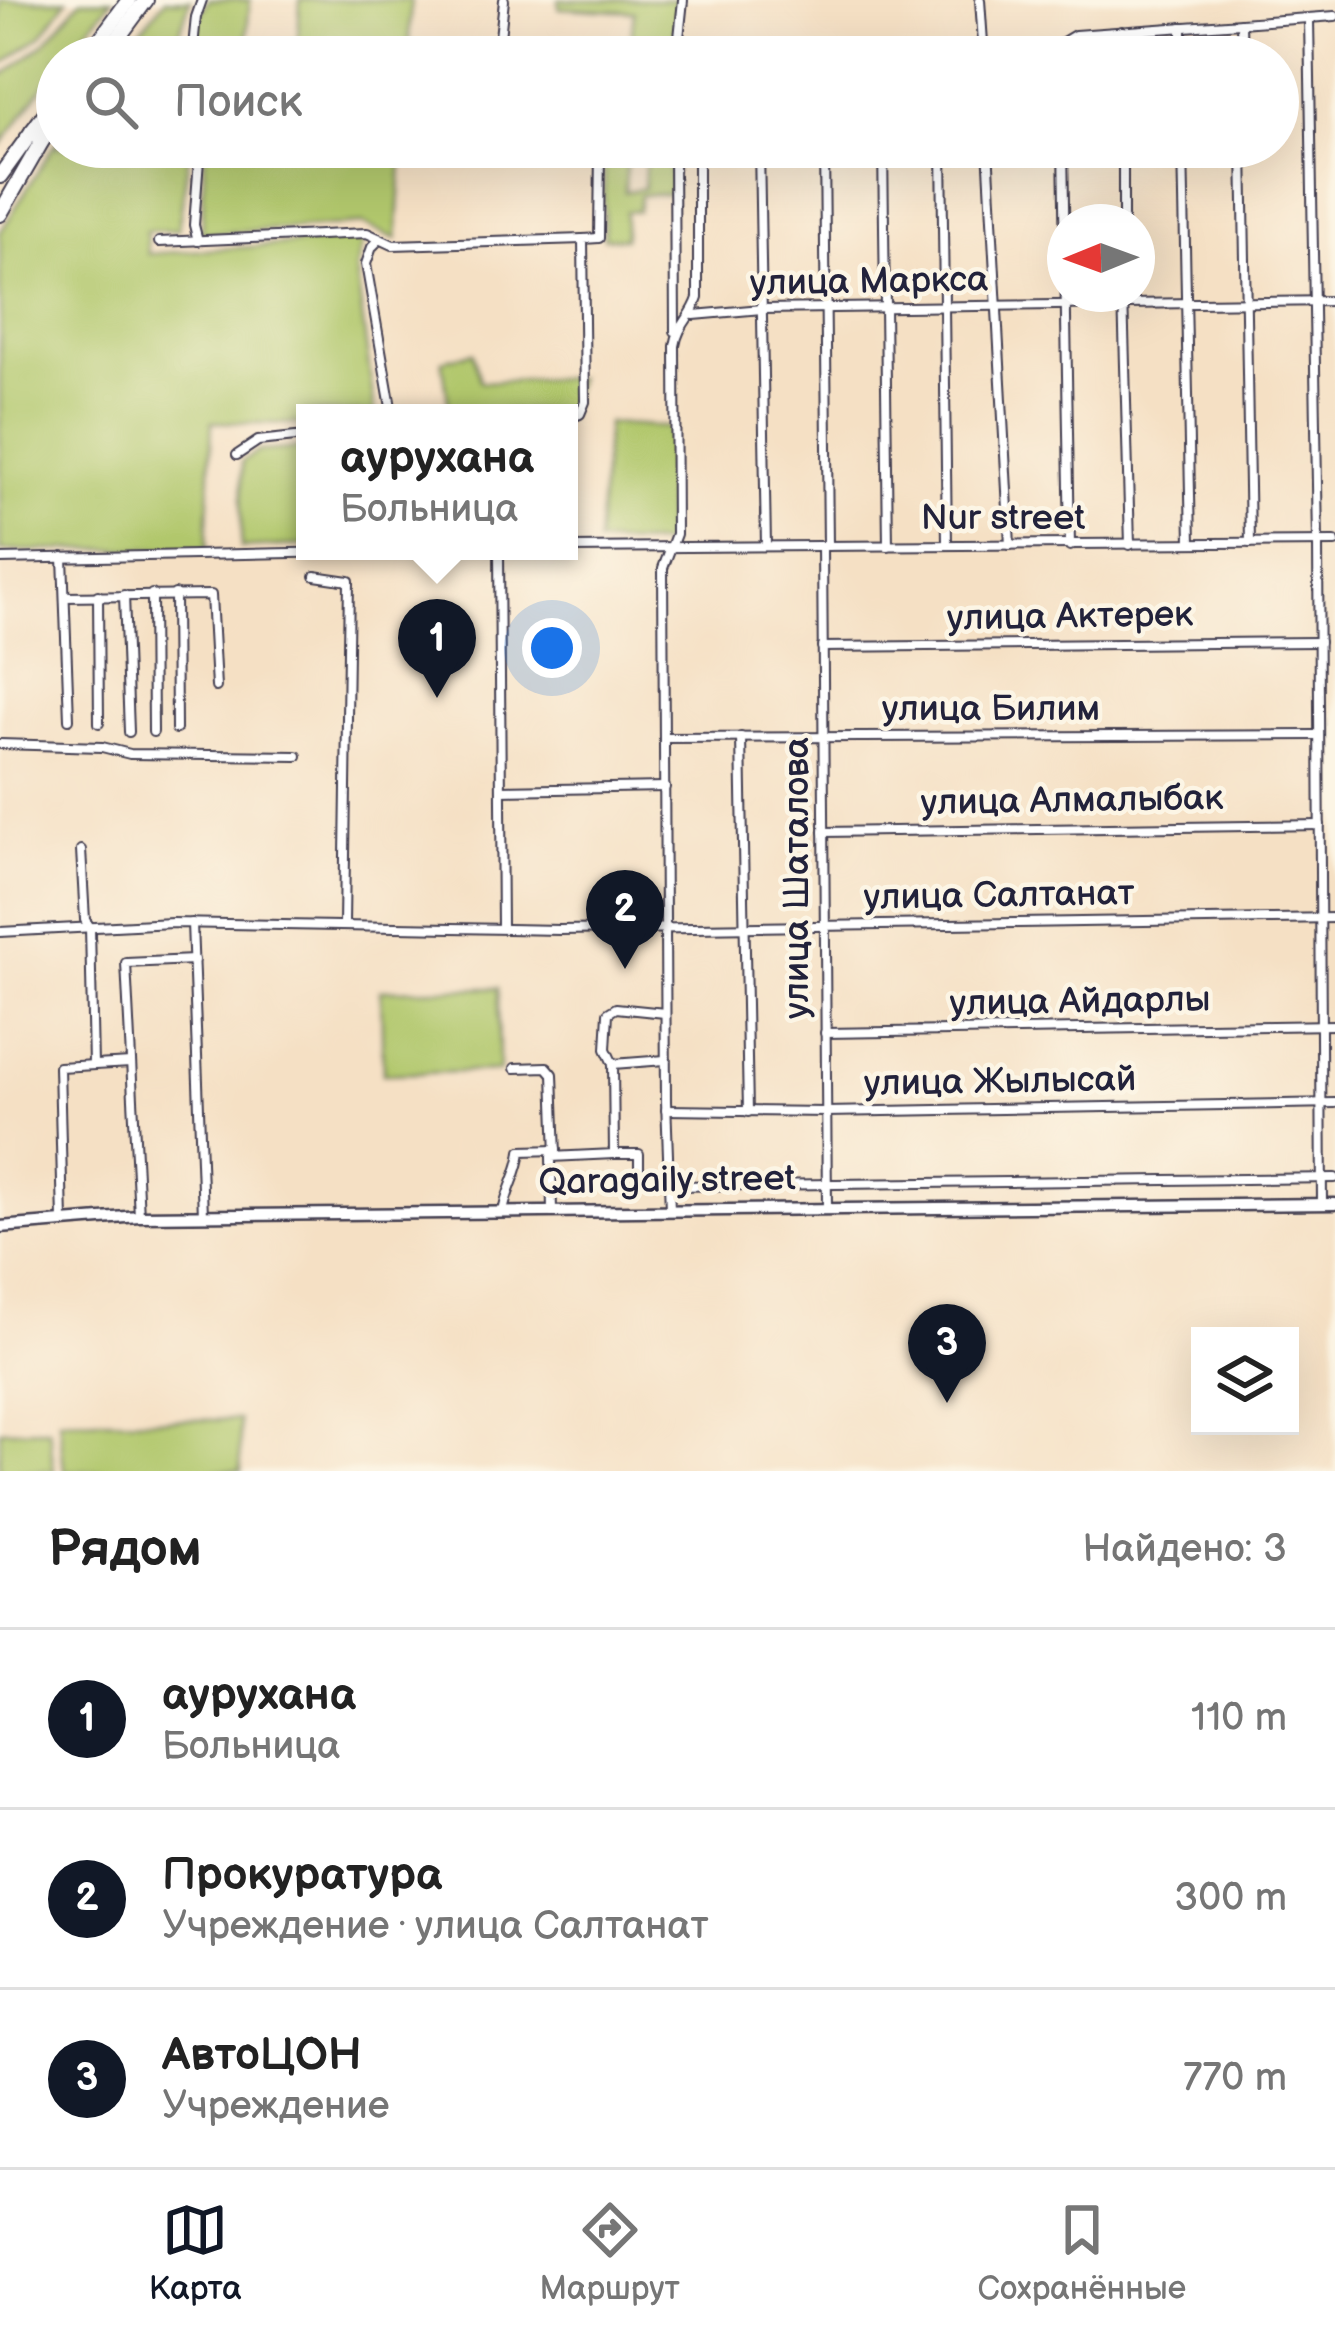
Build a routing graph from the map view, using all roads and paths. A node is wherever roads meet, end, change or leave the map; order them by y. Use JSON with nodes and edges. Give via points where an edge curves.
{"nodes":[{"id":1,"x":129,"y":0,"type":"edge"},
{"id":2,"x":146,"y":0,"type":"edge"},
{"id":3,"x":202,"y":0,"type":"edge"},
{"id":4,"x":504,"y":0,"type":"edge"},
{"id":5,"x":683,"y":0,"type":"edge"},
{"id":6,"x":980,"y":0,"type":"edge"},
{"id":7,"x":1335,"y":16,"type":"edge"},
{"id":8,"x":1309,"y":19,"type":"junction"},
{"id":9,"x":1241,"y":22,"type":"junction"},
{"id":10,"x":1182,"y":27,"type":"junction"},
{"id":11,"x":1122,"y":31,"type":"junction"},
{"id":12,"x":102,"y":36,"type":"edge"},
{"id":13,"x":119,"y":36,"type":"edge"},
{"id":14,"x":194,"y":36,"type":"edge"},
{"id":15,"x":500,"y":36,"type":"edge"},
{"id":16,"x":679,"y":36,"type":"edge"},
{"id":17,"x":983,"y":36,"type":"edge"},
{"id":18,"x":1072,"y":36,"type":"edge"},
{"id":19,"x":1122,"y":36,"type":"edge"},
{"id":20,"x":1182,"y":36,"type":"edge"},
{"id":21,"x":1241,"y":36,"type":"edge"},
{"id":22,"x":36,"y":137,"type":"edge"},
{"id":23,"x":36,"y":138,"type":"edge"},
{"id":24,"x":36,"y":139,"type":"edge"},
{"id":25,"x":198,"y":168,"type":"edge"},
{"id":26,"x":600,"y":168,"type":"edge"},
{"id":27,"x":674,"y":168,"type":"edge"},
{"id":28,"x":698,"y":168,"type":"edge"},
{"id":29,"x":759,"y":168,"type":"edge"},
{"id":30,"x":824,"y":168,"type":"edge"},
{"id":31,"x":883,"y":168,"type":"edge"},
{"id":32,"x":942,"y":168,"type":"edge"},
{"id":33,"x":989,"y":168,"type":"edge"},
{"id":34,"x":1063,"y":168,"type":"edge"},
{"id":35,"x":1123,"y":168,"type":"edge"},
{"id":36,"x":1183,"y":168,"type":"edge"},
{"id":37,"x":1244,"y":168,"type":"edge"},
{"id":38,"x":0,"y":176,"type":"edge"},
{"id":39,"x":0,"y":200,"type":"edge"},
{"id":40,"x":1064,"y":204,"type":"edge"},
{"id":41,"x":1123,"y":204,"type":"edge"},
{"id":42,"x":0,"y":214,"type":"edge"},
{"id":43,"x":380,"y":239,"type":"junction"},
{"id":44,"x":583,"y":239,"type":"junction"},
{"id":45,"x":198,"y":241,"type":"junction"},
{"id":46,"x":159,"y":242,"type":"dead end"},
{"id":47,"x":1155,"y":301,"type":"edge"},
{"id":48,"x":1246,"y":301,"type":"junction"},
{"id":49,"x":1314,"y":301,"type":"junction"},
{"id":50,"x":1335,"y":301,"type":"edge"},
{"id":51,"x":1185,"y":303,"type":"junction"},
{"id":52,"x":1047,"y":306,"type":"edge"},
{"id":53,"x":995,"y":307,"type":"junction"},
{"id":54,"x":823,"y":308,"type":"junction"},
{"id":55,"x":884,"y":308,"type":"junction"},
{"id":56,"x":944,"y":308,"type":"junction"},
{"id":57,"x":762,"y":309,"type":"junction"},
{"id":58,"x":1065,"y":312,"type":"edge"},
{"id":59,"x":1124,"y":312,"type":"edge"},
{"id":60,"x":692,"y":316,"type":"junction"},
{"id":61,"x":675,"y":346,"type":"junction"},
{"id":62,"x":390,"y":404,"type":"edge"},
{"id":63,"x":578,"y":415,"type":"edge"},
{"id":64,"x":296,"y":437,"type":"edge"},
{"id":65,"x":237,"y":455,"type":"dead end"},
{"id":66,"x":1318,"y":542,"type":"junction"},
{"id":67,"x":1335,"y":542,"type":"edge"},
{"id":68,"x":1191,"y":543,"type":"junction"},
{"id":69,"x":1250,"y":543,"type":"junction"},
{"id":70,"x":947,"y":545,"type":"junction"},
{"id":71,"x":1010,"y":545,"type":"junction"},
{"id":72,"x":1130,"y":545,"type":"junction"},
{"id":73,"x":766,"y":546,"type":"junction"},
{"id":74,"x":825,"y":546,"type":"junction"},
{"id":75,"x":888,"y":546,"type":"junction"},
{"id":76,"x":1070,"y":546,"type":"junction"},
{"id":77,"x":578,"y":548,"type":"edge"},
{"id":78,"x":671,"y":549,"type":"junction"},
{"id":79,"x":296,"y":553,"type":"edge"},
{"id":80,"x":63,"y":557,"type":"junction"},
{"id":81,"x":0,"y":559,"type":"edge"},
{"id":82,"x":500,"y":560,"type":"edge"},
{"id":83,"x":315,"y":576,"type":"dead end"},
{"id":84,"x":152,"y":594,"type":"junction"},
{"id":85,"x":176,"y":594,"type":"junction"},
{"id":86,"x":98,"y":595,"type":"junction"},
{"id":87,"x":124,"y":595,"type":"junction"},
{"id":88,"x":65,"y":597,"type":"junction"},
{"id":89,"x":1318,"y":642,"type":"junction"},
{"id":90,"x":822,"y":647,"type":"junction"},
{"id":91,"x":216,"y":687,"type":"dead end"},
{"id":92,"x":69,"y":719,"type":"dead end"},
{"id":93,"x":99,"y":723,"type":"dead end"},
{"id":94,"x":176,"y":729,"type":"dead end"},
{"id":95,"x":129,"y":732,"type":"dead end"},
{"id":96,"x":153,"y":732,"type":"dead end"},
{"id":97,"x":1319,"y":735,"type":"junction"},
{"id":98,"x":823,"y":736,"type":"junction"},
{"id":99,"x":741,"y":737,"type":"junction"},
{"id":100,"x":664,"y":738,"type":"junction"},
{"id":101,"x":0,"y":744,"type":"edge"},
{"id":102,"x":297,"y":756,"type":"dead end"},
{"id":103,"x":664,"y":788,"type":"junction"},
{"id":104,"x":501,"y":790,"type":"junction"},
{"id":105,"x":1320,"y":825,"type":"junction"},
{"id":106,"x":824,"y":832,"type":"junction"},
{"id":107,"x":81,"y":850,"type":"dead end"},
{"id":108,"x":1321,"y":918,"type":"junction"},
{"id":109,"x":1335,"y":918,"type":"edge"},
{"id":110,"x":192,"y":923,"type":"junction"},
{"id":111,"x":344,"y":924,"type":"junction"},
{"id":112,"x":90,"y":927,"type":"junction"},
{"id":113,"x":825,"y":927,"type":"junction"},
{"id":114,"x":502,"y":928,"type":"junction"},
{"id":115,"x":664,"y":928,"type":"junction"},
{"id":116,"x":743,"y":928,"type":"junction"},
{"id":117,"x":0,"y":932,"type":"edge"},
{"id":118,"x":194,"y":960,"type":"junction"},
{"id":119,"x":665,"y":1012,"type":"junction"},
{"id":120,"x":1321,"y":1025,"type":"junction"},
{"id":121,"x":1335,"y":1025,"type":"edge"},
{"id":122,"x":825,"y":1033,"type":"junction"},
{"id":123,"x":665,"y":1060,"type":"junction"},
{"id":124,"x":131,"y":1063,"type":"junction"},
{"id":125,"x":614,"y":1064,"type":"junction"},
{"id":126,"x":93,"y":1065,"type":"junction"},
{"id":127,"x":514,"y":1067,"type":"dead end"},
{"id":128,"x":1322,"y":1103,"type":"junction"},
{"id":129,"x":1335,"y":1103,"type":"edge"},
{"id":130,"x":666,"y":1110,"type":"junction"},
{"id":131,"x":748,"y":1112,"type":"junction"},
{"id":132,"x":826,"y":1112,"type":"junction"},
{"id":133,"x":556,"y":1153,"type":"junction"},
{"id":134,"x":614,"y":1154,"type":"junction"},
{"id":135,"x":639,"y":1170,"type":"dead end"},
{"id":136,"x":1335,"y":1178,"type":"edge"},
{"id":137,"x":1322,"y":1179,"type":"junction"},
{"id":138,"x":827,"y":1184,"type":"junction"},
{"id":139,"x":669,"y":1186,"type":"junction"},
{"id":140,"x":1329,"y":1204,"type":"edge"},
{"id":141,"x":827,"y":1209,"type":"junction"},
{"id":142,"x":670,"y":1210,"type":"junction"},
{"id":143,"x":503,"y":1213,"type":"junction"},
{"id":144,"x":552,"y":1213,"type":"junction"},
{"id":145,"x":139,"y":1216,"type":"junction"},
{"id":146,"x":203,"y":1216,"type":"junction"},
{"id":147,"x":63,"y":1221,"type":"junction"},
{"id":148,"x":0,"y":1227,"type":"edge"}],
"edges":[{"from":1,"to":12,"type":"highway"},
{"from":2,"to":13,"type":"highway"},
{"from":3,"to":14,"type":"street"},
{"from":4,"to":15,"type":"street"},
{"from":5,"to":16,"type":"street"},
{"from":6,"to":17,"type":"street"},
{"from":7,"to":8,"type":"street"},
{"from":8,"to":9,"type":"street"},
{"from":8,"to":49,"type":"street"},
{"from":9,"to":10,"type":"street"},
{"from":9,"to":21,"type":"street"},
{"from":10,"to":11,"type":"street"},
{"from":10,"to":20,"type":"street"},
{"from":11,"to":18,"type":"street"},
{"from":11,"to":19,"type":"street"},
{"from":22,"to":38,"type":"highway"},
{"from":23,"to":39,"type":"highway"},
{"from":24,"to":42,"type":"highway"},
{"from":25,"to":45,"type":"street"},
{"from":26,"to":44,"type":"street","via":[[599,238]]},
{"from":27,"to":61,"type":"street"},
{"from":28,"to":60,"type":"street"},
{"from":29,"to":57,"type":"street"},
{"from":30,"to":54,"type":"street","name":"улица Шаталова"},
{"from":31,"to":55,"type":"street"},
{"from":32,"to":56,"type":"street"},
{"from":33,"to":53,"type":"street"},
{"from":34,"to":40,"type":"street"},
{"from":35,"to":41,"type":"street"},
{"from":36,"to":51,"type":"street"},
{"from":37,"to":48,"type":"street"},
{"from":43,"to":44,"type":"street"},
{"from":43,"to":45,"type":"street","via":[[367,233]]},
{"from":43,"to":62,"type":"street","via":[[366,264]]},
{"from":44,"to":63,"type":"street","via":[[585,402]]},
{"from":45,"to":46,"type":"street"},
{"from":47,"to":51,"type":"street","name":"улица Маркса"},
{"from":48,"to":49,"type":"street","name":"улица Маркса"},
{"from":48,"to":51,"type":"street","name":"улица Маркса"},
{"from":48,"to":69,"type":"street"},
{"from":49,"to":50,"type":"street","name":"улица Маркса"},
{"from":49,"to":66,"type":"street"},
{"from":51,"to":68,"type":"street"},
{"from":52,"to":53,"type":"street","name":"улица Маркса"},
{"from":53,"to":56,"type":"street","name":"улица Маркса"},
{"from":53,"to":71,"type":"street"},
{"from":54,"to":55,"type":"street","name":"улица Маркса"},
{"from":54,"to":57,"type":"street","name":"улица Маркса"},
{"from":54,"to":74,"type":"street","name":"улица Шаталова"},
{"from":55,"to":56,"type":"street","name":"улица Маркса"},
{"from":55,"to":75,"type":"street"},
{"from":56,"to":70,"type":"street"},
{"from":57,"to":60,"type":"street","name":"улица Маркса"},
{"from":57,"to":73,"type":"street"},
{"from":58,"to":76,"type":"street"},
{"from":59,"to":72,"type":"street"},
{"from":60,"to":61,"type":"street"},
{"from":61,"to":78,"type":"street"},
{"from":64,"to":65,"type":"street","via":[[258,441]]},
{"from":66,"to":67,"type":"street","name":"Nur street"},
{"from":66,"to":69,"type":"street","name":"Nur street"},
{"from":66,"to":89,"type":"street"},
{"from":68,"to":69,"type":"street","name":"Nur street"},
{"from":68,"to":72,"type":"street","name":"Nur street"},
{"from":70,"to":71,"type":"street","name":"Nur street"},
{"from":70,"to":75,"type":"street","name":"Nur street"},
{"from":71,"to":76,"type":"street","name":"Nur street"},
{"from":72,"to":76,"type":"street","name":"Nur street"},
{"from":73,"to":74,"type":"street","name":"Nur street"},
{"from":73,"to":78,"type":"street","name":"Nur street"},
{"from":74,"to":75,"type":"street","name":"Nur street"},
{"from":74,"to":90,"type":"street","name":"улица Шаталова"},
{"from":77,"to":78,"type":"street","name":"Nur street"},
{"from":78,"to":100,"type":"street","via":[[663,568]]},
{"from":79,"to":80,"type":"street"},
{"from":80,"to":81,"type":"street"},
{"from":80,"to":88,"type":"street"},
{"from":82,"to":104,"type":"street"},
{"from":83,"to":111,"type":"street","via":[[349,580]]},
{"from":84,"to":85,"type":"street"},
{"from":84,"to":87,"type":"street"},
{"from":84,"to":96,"type":"street"},
{"from":85,"to":91,"type":"street","via":[[213,598]]},
{"from":85,"to":94,"type":"street"},
{"from":86,"to":87,"type":"street"},
{"from":86,"to":88,"type":"street"},
{"from":86,"to":93,"type":"street"},
{"from":87,"to":95,"type":"street"},
{"from":88,"to":92,"type":"street"},
{"from":89,"to":90,"type":"street","name":"улица Актерек"},
{"from":89,"to":97,"type":"street"},
{"from":90,"to":98,"type":"street","name":"улица Шаталова"},
{"from":97,"to":98,"type":"street","name":"улица Билим"},
{"from":97,"to":105,"type":"street"},
{"from":98,"to":99,"type":"street","name":"улица Билим"},
{"from":98,"to":106,"type":"street","name":"улица Шаталова"},
{"from":99,"to":100,"type":"street","name":"улица Билим"},
{"from":99,"to":116,"type":"street"},
{"from":100,"to":103,"type":"street"},
{"from":101,"to":102,"type":"street"},
{"from":103,"to":104,"type":"street"},
{"from":103,"to":115,"type":"street"},
{"from":104,"to":114,"type":"street"},
{"from":105,"to":106,"type":"street","name":"улица Алмалыбак"},
{"from":105,"to":108,"type":"street"},
{"from":106,"to":113,"type":"street","name":"улица Шаталова"},
{"from":107,"to":112,"type":"street"},
{"from":108,"to":109,"type":"street","name":"улица Салтанат"},
{"from":108,"to":113,"type":"street","name":"улица Салтанат"},
{"from":108,"to":120,"type":"street"},
{"from":110,"to":111,"type":"street","name":"улица Салтанат"},
{"from":110,"to":112,"type":"street","name":"улица Салтанат"},
{"from":110,"to":118,"type":"street"},
{"from":111,"to":114,"type":"street","name":"улица Салтанат"},
{"from":112,"to":117,"type":"street","name":"улица Салтанат"},
{"from":112,"to":126,"type":"street"},
{"from":113,"to":116,"type":"street","name":"улица Салтанат"},
{"from":113,"to":122,"type":"street","name":"улица Шаталова"},
{"from":114,"to":115,"type":"street","name":"улица Салтанат"},
{"from":115,"to":116,"type":"street","name":"улица Салтанат"},
{"from":115,"to":119,"type":"street"},
{"from":116,"to":131,"type":"street"},
{"from":118,"to":124,"type":"street","via":[[126,963]]},
{"from":118,"to":146,"type":"street"},
{"from":119,"to":123,"type":"street"},
{"from":119,"to":125,"type":"street","via":[[608,1012],[606,1049]]},
{"from":120,"to":121,"type":"street","name":"улица Айдарлы"},
{"from":120,"to":122,"type":"street","name":"улица Айдарлы"},
{"from":120,"to":128,"type":"street"},
{"from":122,"to":132,"type":"street","name":"улица Шаталова"},
{"from":123,"to":125,"type":"street"},
{"from":123,"to":130,"type":"street"},
{"from":124,"to":126,"type":"street"},
{"from":124,"to":145,"type":"street"},
{"from":125,"to":134,"type":"street"},
{"from":126,"to":147,"type":"street","via":[[59,1066]]},
{"from":127,"to":133,"type":"street","via":[[553,1074]]},
{"from":128,"to":129,"type":"street","name":"улица Жылысай"},
{"from":128,"to":132,"type":"street","name":"улица Жылысай"},
{"from":128,"to":137,"type":"street"},
{"from":130,"to":131,"type":"street","name":"улица Жылысай"},
{"from":130,"to":139,"type":"street"},
{"from":131,"to":132,"type":"street","name":"улица Жылысай"},
{"from":132,"to":138,"type":"street","name":"улица Шаталова"},
{"from":133,"to":134,"type":"street"},
{"from":133,"to":143,"type":"street","via":[[521,1151]]},
{"from":133,"to":144,"type":"street"},
{"from":134,"to":135,"type":"street","via":[[639,1154]]},
{"from":136,"to":137,"type":"street"},
{"from":137,"to":138,"type":"street"},
{"from":137,"to":140,"type":"street"},
{"from":138,"to":139,"type":"street"},
{"from":138,"to":141,"type":"street","name":"улица Шаталова"},
{"from":139,"to":142,"type":"street"},
{"from":140,"to":141,"type":"street","name":"Qaragaily street"},
{"from":141,"to":142,"type":"street","name":"Qaragaily street"},
{"from":142,"to":144,"type":"street","name":"Qaragaily street"},
{"from":143,"to":144,"type":"street","name":"Qaragaily street"},
{"from":143,"to":146,"type":"street","name":"Qaragaily street"},
{"from":145,"to":146,"type":"street","name":"Qaragaily street"},
{"from":145,"to":147,"type":"street","name":"Qaragaily street"},
{"from":147,"to":148,"type":"street","name":"Qaragaily street"}]}
